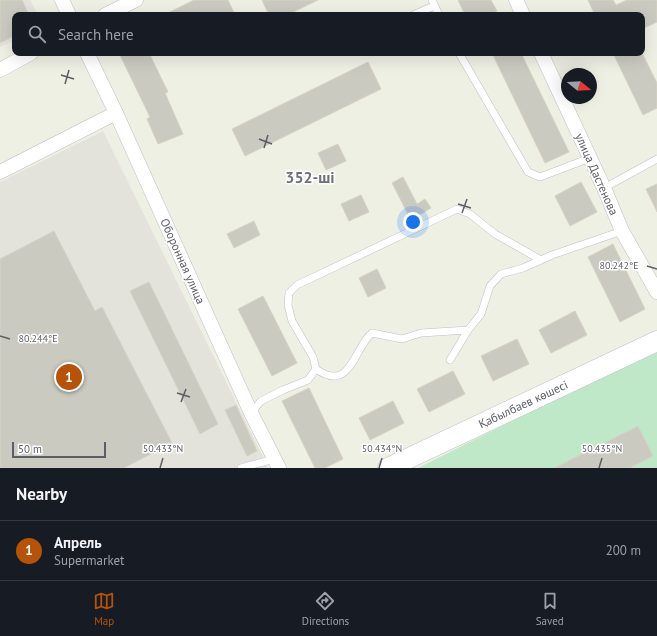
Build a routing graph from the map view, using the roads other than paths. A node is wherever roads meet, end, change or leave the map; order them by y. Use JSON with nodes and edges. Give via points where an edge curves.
{"nodes":[{"id":1,"x":62,"y":0,"type":"edge"},
{"id":2,"x":136,"y":0,"type":"edge"},
{"id":3,"x":516,"y":0,"type":"edge"},
{"id":4,"x":433,"y":3,"type":"edge"},
{"id":5,"x":68,"y":12,"type":"edge"},
{"id":6,"x":110,"y":12,"type":"edge"},
{"id":7,"x":418,"y":12,"type":"edge"},
{"id":8,"x":438,"y":12,"type":"edge"},
{"id":9,"x":522,"y":12,"type":"edge"},
{"id":10,"x":26,"y":56,"type":"edge"},
{"id":11,"x":88,"y":56,"type":"edge"},
{"id":12,"x":461,"y":56,"type":"edge"},
{"id":13,"x":542,"y":56,"type":"edge"},
{"id":14,"x":0,"y":70,"type":"edge"},
{"id":15,"x":116,"y":113,"type":"junction"},
{"id":16,"x":590,"y":158,"type":"junction"},
{"id":17,"x":657,"y":159,"type":"edge"},
{"id":18,"x":0,"y":172,"type":"edge"},
{"id":19,"x":604,"y":188,"type":"junction"},
{"id":20,"x":622,"y":231,"type":"junction"},
{"id":21,"x":541,"y":260,"type":"junction"},
{"id":22,"x":657,"y":292,"type":"edge"},
{"id":23,"x":468,"y":330,"type":"junction"},
{"id":24,"x":657,"y":341,"type":"edge"},
{"id":25,"x":450,"y":360,"type":"dead end"},
{"id":26,"x":316,"y":368,"type":"junction"},
{"id":27,"x":252,"y":413,"type":"junction"},
{"id":28,"x":276,"y":464,"type":"edge"},
{"id":29,"x":241,"y":468,"type":"edge"},
{"id":30,"x":388,"y":468,"type":"edge"}],
"edges":[{"from":1,"to":5,"type":"street"},
{"from":2,"to":6,"type":"street"},
{"from":3,"to":9,"type":"street"},
{"from":4,"to":7,"type":"lane"},
{"from":4,"to":8,"type":"lane"},
{"from":10,"to":14,"type":"street"},
{"from":11,"to":15,"type":"street","name":"Оборонная улица"},
{"from":12,"to":16,"type":"lane","via":[[528,172],[540,177]]},
{"from":13,"to":16,"type":"street","name":"улица Дастенова"},
{"from":15,"to":18,"type":"street"},
{"from":15,"to":27,"type":"street","name":"Оборонная улица"},
{"from":16,"to":19,"type":"street","name":"улица Дастенова"},
{"from":17,"to":19,"type":"lane"},
{"from":19,"to":20,"type":"street","name":"улица Дастенова"},
{"from":20,"to":21,"type":"lane"},
{"from":20,"to":22,"type":"street","name":"улица Дастенова"},
{"from":21,"to":23,"type":"lane","via":[[501,274],[490,286],[481,314]]},
{"from":21,"to":26,"type":"lane","via":[[495,234],[470,214],[457,209],[297,285],[289,293],[288,305],[292,321],[313,357]]},
{"from":23,"to":25,"type":"lane"},
{"from":23,"to":26,"type":"lane","via":[[421,333],[402,339],[372,333],[366,337],[347,370],[336,376],[324,374]]},
{"from":24,"to":30,"type":"main road","name":"Қабылбаев көшесі"},
{"from":26,"to":27,"type":"lane","via":[[308,380],[261,401]]},
{"from":27,"to":28,"type":"street","name":"Оборонная улица"},
{"from":28,"to":29,"type":"lane"}]}
